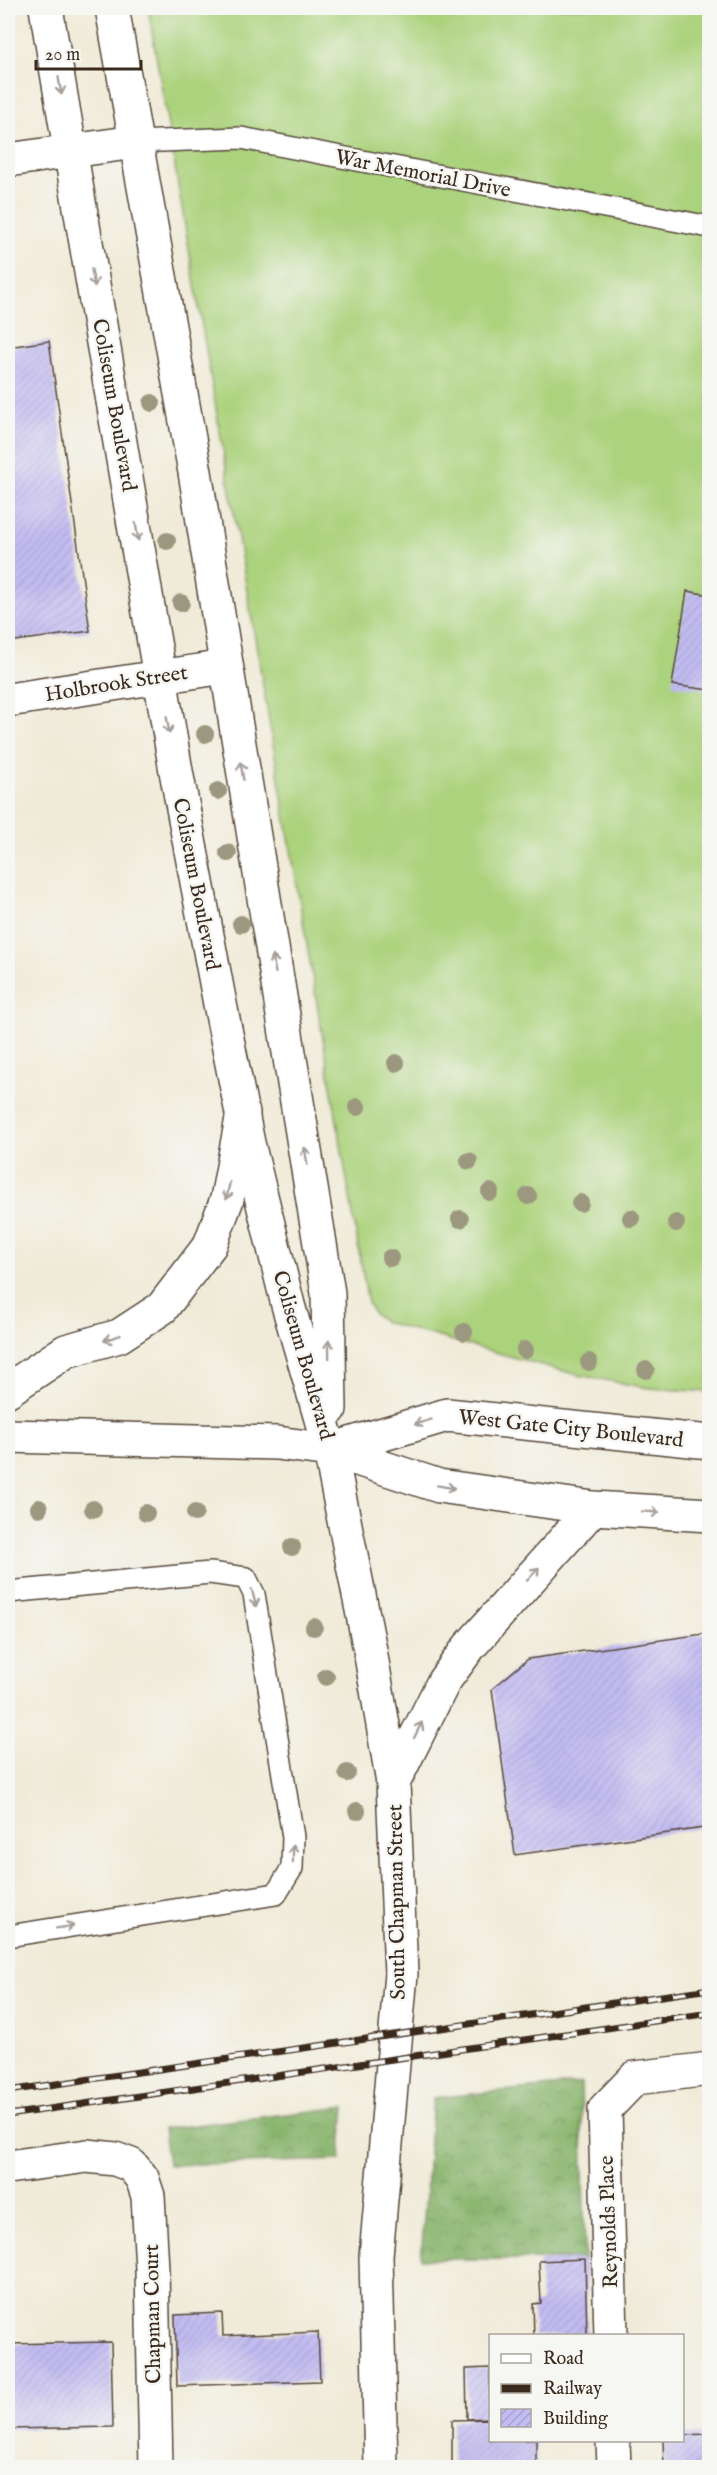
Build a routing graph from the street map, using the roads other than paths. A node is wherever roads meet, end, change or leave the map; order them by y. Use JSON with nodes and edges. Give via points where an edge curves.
{"nodes":[{"id":1,"x":46,"y":8,"type":"edge"},
{"id":2,"x":112,"y":8,"type":"edge"},
{"id":3,"x":135,"y":142,"type":"junction"},
{"id":4,"x":71,"y":151,"type":"junction"},
{"id":5,"x":8,"y":160,"type":"edge"},
{"id":6,"x":710,"y":227,"type":"edge"},
{"id":7,"x":225,"y":667,"type":"junction"},
{"id":8,"x":161,"y":676,"type":"junction"},
{"id":9,"x":8,"y":700,"type":"edge"},
{"id":10,"x":243,"y":1113,"type":"junction"},
{"id":11,"x":8,"y":1390,"type":"edge"},
{"id":12,"x":8,"y":1436,"type":"edge"},
{"id":13,"x":710,"y":1442,"type":"edge"},
{"id":14,"x":330,"y":1450,"type":"junction"},
{"id":15,"x":593,"y":1508,"type":"junction"},
{"id":16,"x":710,"y":1515,"type":"edge"},
{"id":17,"x":8,"y":1592,"type":"edge"},
{"id":18,"x":393,"y":1783,"type":"junction"},
{"id":19,"x":8,"y":1936,"type":"edge"},
{"id":20,"x":710,"y":2069,"type":"edge"},
{"id":21,"x":8,"y":2167,"type":"edge"},
{"id":22,"x":610,"y":2334,"type":"edge"},
{"id":23,"x":613,"y":2442,"type":"edge"},
{"id":24,"x":156,"y":2468,"type":"edge"},
{"id":25,"x":381,"y":2468,"type":"edge"},
{"id":26,"x":614,"y":2468,"type":"edge"}],
"edges":[{"from":1,"to":4,"type":"main road","name":"Coliseum Boulevard","one_way":true},
{"from":2,"to":3,"type":"main road","name":"Coliseum Boulevard"},
{"from":3,"to":4,"type":"main road"},
{"from":3,"to":6,"type":"lane","name":"War Memorial Drive","via":[[241,138]]},
{"from":3,"to":7,"type":"main road","name":"Coliseum Boulevard","via":[[195,472]]},
{"from":4,"to":5,"type":"main road"},
{"from":4,"to":8,"type":"main road","name":"Coliseum Boulevard","one_way":true},
{"from":7,"to":8,"type":"main road","name":"Holbrook Street"},
{"from":14,"to":7,"type":"main road","name":"Coliseum Boulevard","one_way":true,"via":[[328,1293]]},
{"from":8,"to":9,"type":"main road","name":"Holbrook Street"},
{"from":8,"to":10,"type":"main road","name":"Coliseum Boulevard","one_way":true},
{"from":10,"to":11,"type":"main road","one_way":true,"via":[[227,1199],[210,1245],[162,1308],[119,1336],[66,1352]]},
{"from":10,"to":14,"type":"main road","name":"Coliseum Boulevard","via":[[288,1305]]},
{"from":12,"to":14,"type":"main road","name":"West Gate City Boulevard","via":[[227,1440]]},
{"from":13,"to":14,"type":"main road","name":"West Gate City Boulevard","one_way":true,"via":[[447,1415]]},
{"from":14,"to":15,"type":"main road","name":"West Gate City Boulevard","one_way":true,"via":[[439,1486]]},
{"from":14,"to":18,"type":"main road","name":"South Chapman Street"},
{"from":15,"to":16,"type":"main road","name":"West Gate City Boulevard","one_way":true},
{"from":18,"to":15,"type":"main road","one_way":true,"via":[[444,1681],[468,1647]]},
{"from":17,"to":19,"type":"lane","via":[[210,1573],[246,1578],[254,1594],[293,1837],[292,1868],[276,1893]]},
{"from":18,"to":25,"type":"main road","name":"South Chapman Street","via":[[401,1974],[376,2256]]},
{"from":20,"to":22,"type":"main road","name":"Reynolds Place","via":[[635,2078],[604,2109]]},
{"from":21,"to":24,"type":"main road","name":"Chapman Court","via":[[87,2156],[131,2165],[142,2178],[148,2196]]},
{"from":23,"to":26,"type":"main road"}]}
